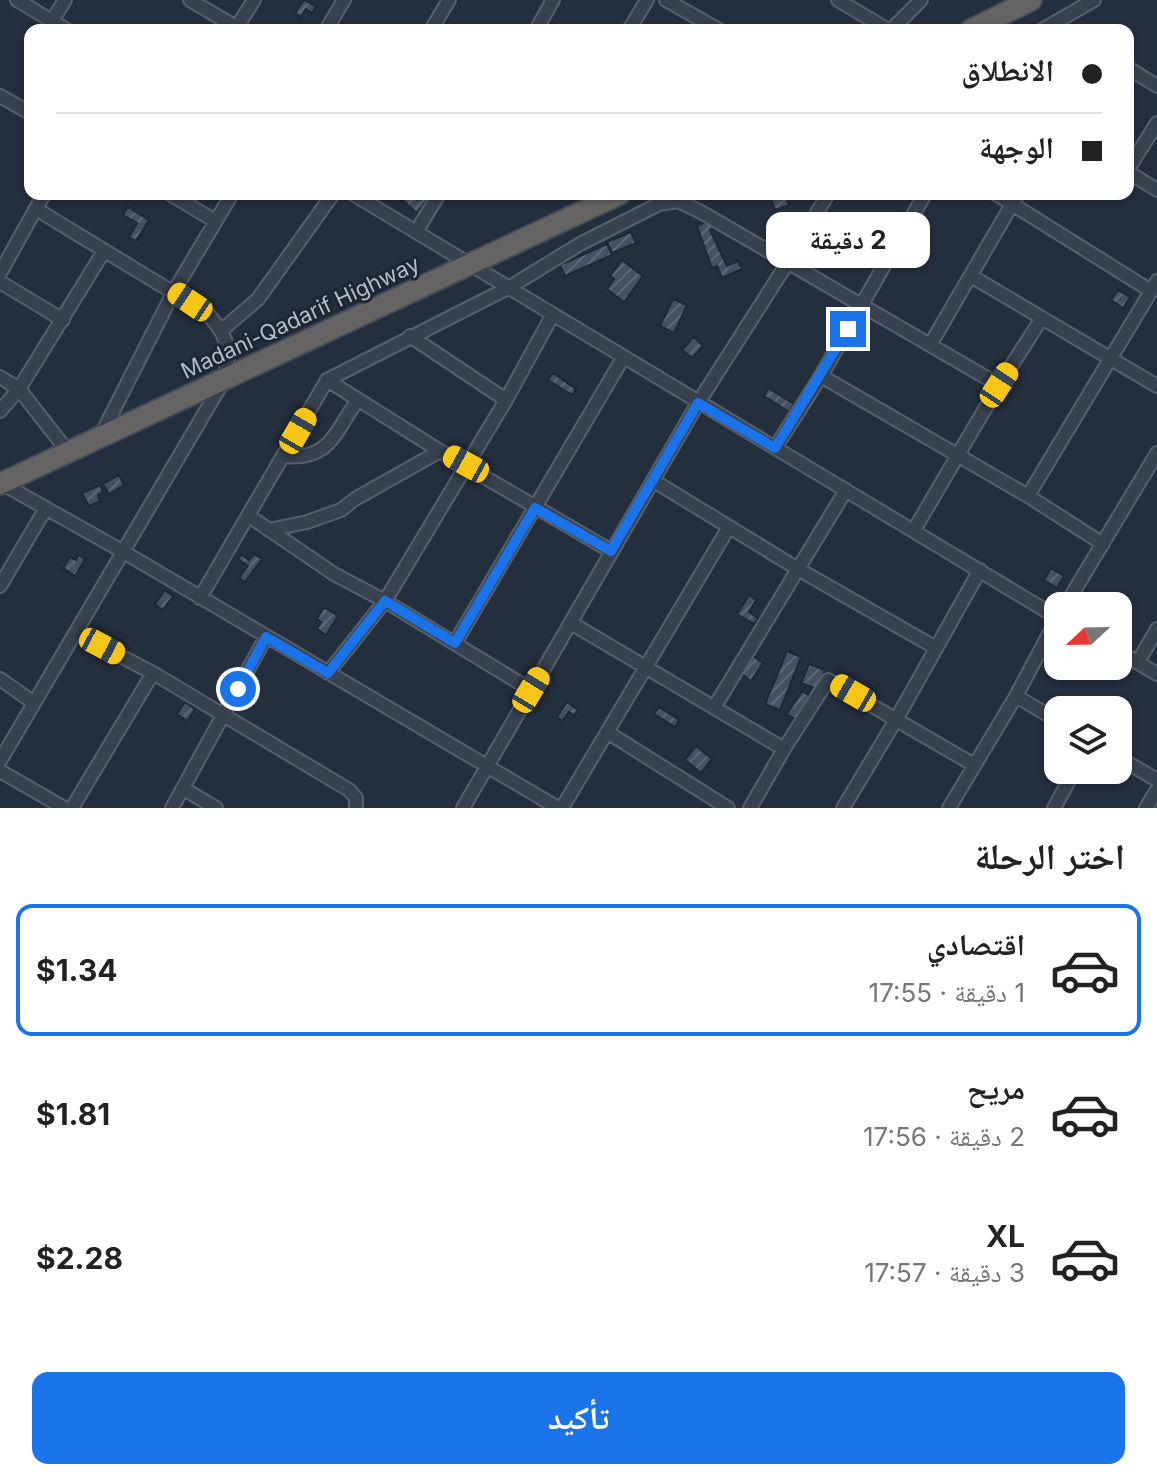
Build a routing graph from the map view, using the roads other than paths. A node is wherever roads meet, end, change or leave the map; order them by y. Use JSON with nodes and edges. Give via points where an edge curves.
{"nodes":[{"id":1,"x":17,"y":0,"type":"edge"},
{"id":2,"x":65,"y":0,"type":"edge"},
{"id":3,"x":190,"y":0,"type":"edge"},
{"id":4,"x":254,"y":0,"type":"edge"},
{"id":5,"x":344,"y":0,"type":"edge"},
{"id":6,"x":449,"y":0,"type":"edge"},
{"id":7,"x":553,"y":0,"type":"edge"},
{"id":8,"x":647,"y":0,"type":"edge"},
{"id":9,"x":666,"y":0,"type":"edge"},
{"id":10,"x":838,"y":0,"type":"edge"},
{"id":11,"x":921,"y":0,"type":"edge"},
{"id":12,"x":1031,"y":0,"type":"edge"},
{"id":13,"x":1094,"y":0,"type":"edge"},
{"id":14,"x":52,"y":21,"type":"junction"},
{"id":15,"x":57,"y":24,"type":"edge"},
{"id":16,"x":229,"y":24,"type":"edge"},
{"id":17,"x":240,"y":24,"type":"edge"},
{"id":18,"x":330,"y":24,"type":"edge"},
{"id":19,"x":435,"y":24,"type":"edge"},
{"id":20,"x":539,"y":24,"type":"edge"},
{"id":21,"x":633,"y":24,"type":"edge"},
{"id":22,"x":708,"y":24,"type":"edge"},
{"id":23,"x":880,"y":24,"type":"edge"},
{"id":24,"x":896,"y":24,"type":"edge"},
{"id":25,"x":983,"y":24,"type":"edge"},
{"id":26,"x":1065,"y":24,"type":"edge"},
{"id":27,"x":1134,"y":72,"type":"edge"},
{"id":28,"x":1157,"y":86,"type":"edge"},
{"id":29,"x":2,"y":102,"type":"edge"},
{"id":30,"x":24,"y":111,"type":"edge"},
{"id":31,"x":1157,"y":123,"type":"edge"},
{"id":32,"x":1134,"y":161,"type":"edge"},
{"id":33,"x":1134,"y":175,"type":"edge"},
{"id":34,"x":1157,"y":190,"type":"edge"},
{"id":35,"x":41,"y":200,"type":"edge"},
{"id":36,"x":180,"y":200,"type":"edge"},
{"id":37,"x":228,"y":200,"type":"edge"},
{"id":38,"x":329,"y":200,"type":"edge"},
{"id":39,"x":363,"y":200,"type":"edge"},
{"id":40,"x":435,"y":200,"type":"edge"},
{"id":41,"x":607,"y":200,"type":"edge"},
{"id":42,"x":824,"y":200,"type":"edge"},
{"id":43,"x":922,"y":200,"type":"edge"},
{"id":44,"x":1015,"y":200,"type":"edge"},
{"id":45,"x":1018,"y":200,"type":"edge"},
{"id":46,"x":36,"y":209,"type":"junction"},
{"id":47,"x":215,"y":221,"type":"junction"},
{"id":48,"x":416,"y":232,"type":"junction"},
{"id":49,"x":104,"y":251,"type":"junction"},
{"id":50,"x":788,"y":262,"type":"junction"},
{"id":51,"x":470,"y":263,"type":"junction"},
{"id":52,"x":0,"y":273,"type":"edge"},
{"id":53,"x":971,"y":276,"type":"junction"},
{"id":54,"x":0,"y":282,"type":"edge"},
{"id":55,"x":1154,"y":286,"type":"edge"},
{"id":56,"x":510,"y":287,"type":"junction"},
{"id":57,"x":174,"y":291,"type":"junction"},
{"id":58,"x":862,"y":306,"type":"junction"},
{"id":59,"x":553,"y":314,"type":"junction"},
{"id":60,"x":1042,"y":318,"type":"junction"},
{"id":61,"x":63,"y":320,"type":"junction"},
{"id":62,"x":222,"y":330,"type":"junction"},
{"id":63,"x":410,"y":336,"type":"junction"},
{"id":64,"x":930,"y":345,"type":"junction"},
{"id":65,"x":1112,"y":357,"type":"junction"},
{"id":66,"x":623,"y":358,"type":"junction"},
{"id":67,"x":821,"y":376,"type":"junction"},
{"id":68,"x":0,"y":377,"type":"edge"},
{"id":69,"x":224,"y":380,"type":"junction"},
{"id":70,"x":327,"y":380,"type":"junction"},
{"id":71,"x":999,"y":385,"type":"junction"},
{"id":72,"x":1157,"y":386,"type":"edge"},
{"id":73,"x":19,"y":389,"type":"junction"},
{"id":74,"x":358,"y":400,"type":"junction"},
{"id":75,"x":506,"y":400,"type":"junction"},
{"id":76,"x":698,"y":403,"type":"junction"},
{"id":77,"x":0,"y":411,"type":"edge"},
{"id":78,"x":100,"y":437,"type":"junction"},
{"id":79,"x":775,"y":448,"type":"junction"},
{"id":80,"x":440,"y":451,"type":"junction"},
{"id":81,"x":69,"y":453,"type":"junction"},
{"id":82,"x":1157,"y":453,"type":"edge"},
{"id":83,"x":958,"y":455,"type":"junction"},
{"id":84,"x":283,"y":456,"type":"junction"},
{"id":85,"x":466,"y":464,"type":"junction"},
{"id":86,"x":1151,"y":476,"type":"edge"},
{"id":87,"x":654,"y":481,"type":"junction"},
{"id":88,"x":0,"y":483,"type":"edge"},
{"id":89,"x":846,"y":490,"type":"junction"},
{"id":90,"x":1028,"y":496,"type":"junction"},
{"id":91,"x":46,"y":508,"type":"junction"},
{"id":92,"x":535,"y":508,"type":"junction"},
{"id":93,"x":249,"y":516,"type":"junction"},
{"id":94,"x":729,"y":527,"type":"junction"},
{"id":95,"x":269,"y":530,"type":"junction"},
{"id":96,"x":914,"y":530,"type":"junction"},
{"id":97,"x":1103,"y":544,"type":"junction"},
{"id":98,"x":122,"y":551,"type":"junction"},
{"id":99,"x":611,"y":551,"type":"junction"},
{"id":100,"x":798,"y":569,"type":"junction"},
{"id":101,"x":980,"y":570,"type":"junction"},
{"id":102,"x":0,"y":586,"type":"edge"},
{"id":103,"x":1074,"y":592,"type":"edge"},
{"id":104,"x":200,"y":598,"type":"junction"},
{"id":105,"x":385,"y":601,"type":"junction"},
{"id":106,"x":1044,"y":609,"type":"edge"},
{"id":107,"x":571,"y":623,"type":"junction"},
{"id":108,"x":1157,"y":629,"type":"edge"},
{"id":109,"x":76,"y":633,"type":"junction"},
{"id":110,"x":266,"y":637,"type":"junction"},
{"id":111,"x":455,"y":643,"type":"junction"},
{"id":112,"x":1044,"y":644,"type":"edge"},
{"id":113,"x":936,"y":648,"type":"junction"},
{"id":114,"x":1132,"y":659,"type":"edge"},
{"id":115,"x":1138,"y":662,"type":"junction"},
{"id":116,"x":645,"y":666,"type":"junction"},
{"id":117,"x":153,"y":673,"type":"junction"},
{"id":118,"x":328,"y":673,"type":"junction"},
{"id":119,"x":1157,"y":674,"type":"edge"},
{"id":120,"x":0,"y":679,"type":"edge"},
{"id":121,"x":531,"y":690,"type":"junction"},
{"id":122,"x":1016,"y":696,"type":"junction"},
{"id":123,"x":34,"y":703,"type":"junction"},
{"id":124,"x":715,"y":706,"type":"junction"},
{"id":125,"x":1044,"y":713,"type":"edge"},
{"id":126,"x":223,"y":714,"type":"junction"},
{"id":127,"x":897,"y":718,"type":"junction"},
{"id":128,"x":607,"y":732,"type":"junction"},
{"id":129,"x":784,"y":749,"type":"junction"},
{"id":130,"x":0,"y":761,"type":"edge"},
{"id":131,"x":974,"y":765,"type":"junction"},
{"id":132,"x":1132,"y":765,"type":"edge"},
{"id":133,"x":487,"y":766,"type":"junction"},
{"id":134,"x":0,"y":771,"type":"edge"},
{"id":135,"x":1157,"y":780,"type":"edge"},
{"id":136,"x":1067,"y":784,"type":"edge"},
{"id":137,"x":184,"y":789,"type":"junction"},
{"id":138,"x":1157,"y":790,"type":"edge"},
{"id":139,"x":64,"y":808,"type":"edge"},
{"id":140,"x":72,"y":808,"type":"edge"},
{"id":141,"x":172,"y":808,"type":"edge"},
{"id":142,"x":216,"y":808,"type":"edge"},
{"id":143,"x":356,"y":808,"type":"edge"},
{"id":144,"x":463,"y":808,"type":"edge"},
{"id":145,"x":560,"y":808,"type":"edge"},
{"id":146,"x":728,"y":808,"type":"edge"},
{"id":147,"x":750,"y":808,"type":"edge"},
{"id":148,"x":843,"y":808,"type":"edge"},
{"id":149,"x":949,"y":808,"type":"edge"},
{"id":150,"x":1054,"y":808,"type":"edge"},
{"id":151,"x":1146,"y":808,"type":"edge"}],
"edges":[{"from":1,"to":14,"type":"street"},
{"from":2,"to":14,"type":"street"},
{"from":3,"to":16,"type":"street"},
{"from":4,"to":17,"type":"street"},
{"from":5,"to":18,"type":"street"},
{"from":6,"to":19,"type":"street"},
{"from":7,"to":20,"type":"street"},
{"from":8,"to":21,"type":"street"},
{"from":9,"to":22,"type":"street"},
{"from":10,"to":23,"type":"street"},
{"from":11,"to":24,"type":"street"},
{"from":12,"to":25,"type":"highway"},
{"from":13,"to":26,"type":"street"},
{"from":14,"to":15,"type":"street"},
{"from":27,"to":28,"type":"street"},
{"from":29,"to":30,"type":"street"},
{"from":31,"to":32,"type":"street"},
{"from":33,"to":34,"type":"street"},
{"from":35,"to":46,"type":"street"},
{"from":36,"to":47,"type":"street"},
{"from":37,"to":47,"type":"street"},
{"from":38,"to":62,"type":"street","via":[[258,299]]},
{"from":39,"to":48,"type":"street"},
{"from":40,"to":48,"type":"street"},
{"from":41,"to":51,"type":"highway","name":"Madani-Qadarif Highway"},
{"from":42,"to":50,"type":"street"},
{"from":43,"to":58,"type":"street"},
{"from":44,"to":53,"type":"street"},
{"from":45,"to":55,"type":"street"},
{"from":46,"to":49,"type":"street"},
{"from":46,"to":52,"type":"street"},
{"from":47,"to":57,"type":"street"},
{"from":48,"to":51,"type":"street"},
{"from":49,"to":57,"type":"street"},
{"from":49,"to":61,"type":"street"},
{"from":50,"to":56,"type":"street","via":[[678,201],[659,204],[580,244]]},
{"from":50,"to":58,"type":"street"},
{"from":50,"to":76,"type":"street"},
{"from":51,"to":56,"type":"street"},
{"from":51,"to":69,"type":"highway","name":"Madani-Qadarif Highway"},
{"from":53,"to":60,"type":"street"},
{"from":53,"to":64,"type":"street"},
{"from":54,"to":61,"type":"street"},
{"from":55,"to":65,"type":"street"},
{"from":56,"to":59,"type":"street"},
{"from":56,"to":63,"type":"street"},
{"from":57,"to":62,"type":"street"},
{"from":57,"to":78,"type":"street"},
{"from":58,"to":64,"type":"street"},
{"from":58,"to":67,"type":"street"},
{"from":59,"to":66,"type":"street"},
{"from":59,"to":75,"type":"street"},
{"from":60,"to":65,"type":"street"},
{"from":60,"to":71,"type":"street"},
{"from":61,"to":73,"type":"street"},
{"from":62,"to":69,"type":"street","via":[[229,357]]},
{"from":63,"to":70,"type":"street"},
{"from":63,"to":75,"type":"street"},
{"from":64,"to":71,"type":"street"},
{"from":65,"to":72,"type":"street"},
{"from":65,"to":90,"type":"street"},
{"from":66,"to":76,"type":"street"},
{"from":66,"to":92,"type":"street"},
{"from":67,"to":79,"type":"street"},
{"from":67,"to":83,"type":"street"},
{"from":68,"to":73,"type":"street"},
{"from":69,"to":78,"type":"highway","name":"Madani-Qadarif Highway"},
{"from":69,"to":98,"type":"street"},
{"from":70,"to":74,"type":"street"},
{"from":70,"to":84,"type":"street"},
{"from":71,"to":83,"type":"street"},
{"from":73,"to":77,"type":"street"},
{"from":73,"to":81,"type":"street"},
{"from":74,"to":80,"type":"street"},
{"from":74,"to":84,"type":"street","via":[[322,451]]},
{"from":75,"to":85,"type":"street"},
{"from":76,"to":79,"type":"street"},
{"from":76,"to":87,"type":"street"},
{"from":78,"to":81,"type":"highway","name":"Madani-Qadarif Highway"},
{"from":79,"to":89,"type":"street"},
{"from":80,"to":85,"type":"street"},
{"from":80,"to":95,"type":"street","via":[[341,510]]},
{"from":81,"to":88,"type":"highway","name":"Madani-Qadarif Highway"},
{"from":82,"to":86,"type":"street"},
{"from":83,"to":90,"type":"street"},
{"from":83,"to":96,"type":"street"},
{"from":84,"to":93,"type":"street"},
{"from":85,"to":92,"type":"street"},
{"from":85,"to":105,"type":"street"},
{"from":86,"to":97,"type":"street"},
{"from":87,"to":94,"type":"street"},
{"from":87,"to":99,"type":"street"},
{"from":88,"to":91,"type":"street"},
{"from":89,"to":96,"type":"street"},
{"from":89,"to":100,"type":"street"},
{"from":90,"to":97,"type":"street"},
{"from":91,"to":98,"type":"street"},
{"from":91,"to":102,"type":"street"},
{"from":92,"to":99,"type":"street"},
{"from":92,"to":111,"type":"street"},
{"from":93,"to":95,"type":"street"},
{"from":93,"to":104,"type":"street"},
{"from":94,"to":100,"type":"street"},
{"from":94,"to":116,"type":"street"},
{"from":95,"to":105,"type":"street"},
{"from":96,"to":101,"type":"street"},
{"from":97,"to":103,"type":"street"},
{"from":98,"to":104,"type":"street"},
{"from":98,"to":109,"type":"street"},
{"from":99,"to":107,"type":"street"},
{"from":100,"to":113,"type":"street"},
{"from":100,"to":124,"type":"street"},
{"from":101,"to":106,"type":"street"},
{"from":101,"to":113,"type":"street"},
{"from":104,"to":110,"type":"street"},
{"from":105,"to":111,"type":"street"},
{"from":105,"to":118,"type":"street"},
{"from":107,"to":116,"type":"street"},
{"from":107,"to":121,"type":"street"},
{"from":108,"to":115,"type":"street"},
{"from":109,"to":117,"type":"street"},
{"from":109,"to":123,"type":"street"},
{"from":110,"to":118,"type":"street"},
{"from":110,"to":126,"type":"street"},
{"from":111,"to":121,"type":"street"},
{"from":112,"to":122,"type":"street"},
{"from":113,"to":127,"type":"street"},
{"from":114,"to":115,"type":"street"},
{"from":115,"to":119,"type":"street"},
{"from":116,"to":124,"type":"street"},
{"from":116,"to":128,"type":"street"},
{"from":117,"to":126,"type":"street"},
{"from":117,"to":140,"type":"street"},
{"from":118,"to":133,"type":"street"},
{"from":120,"to":123,"type":"street"},
{"from":121,"to":133,"type":"street"},
{"from":122,"to":125,"type":"street"},
{"from":122,"to":131,"type":"street"},
{"from":123,"to":130,"type":"street"},
{"from":124,"to":129,"type":"street"},
{"from":126,"to":137,"type":"street"},
{"from":126,"to":143,"type":"street","via":[[349,790]]},
{"from":127,"to":129,"type":"street","via":[[828,680]]},
{"from":127,"to":131,"type":"street"},
{"from":127,"to":148,"type":"street"},
{"from":128,"to":145,"type":"street"},
{"from":128,"to":146,"type":"street"},
{"from":129,"to":147,"type":"street"},
{"from":131,"to":149,"type":"street"},
{"from":132,"to":135,"type":"street"},
{"from":133,"to":144,"type":"street"},
{"from":133,"to":145,"type":"street"},
{"from":134,"to":139,"type":"street"},
{"from":136,"to":150,"type":"street"},
{"from":137,"to":141,"type":"street"},
{"from":137,"to":142,"type":"street"},
{"from":138,"to":151,"type":"street"}]}
